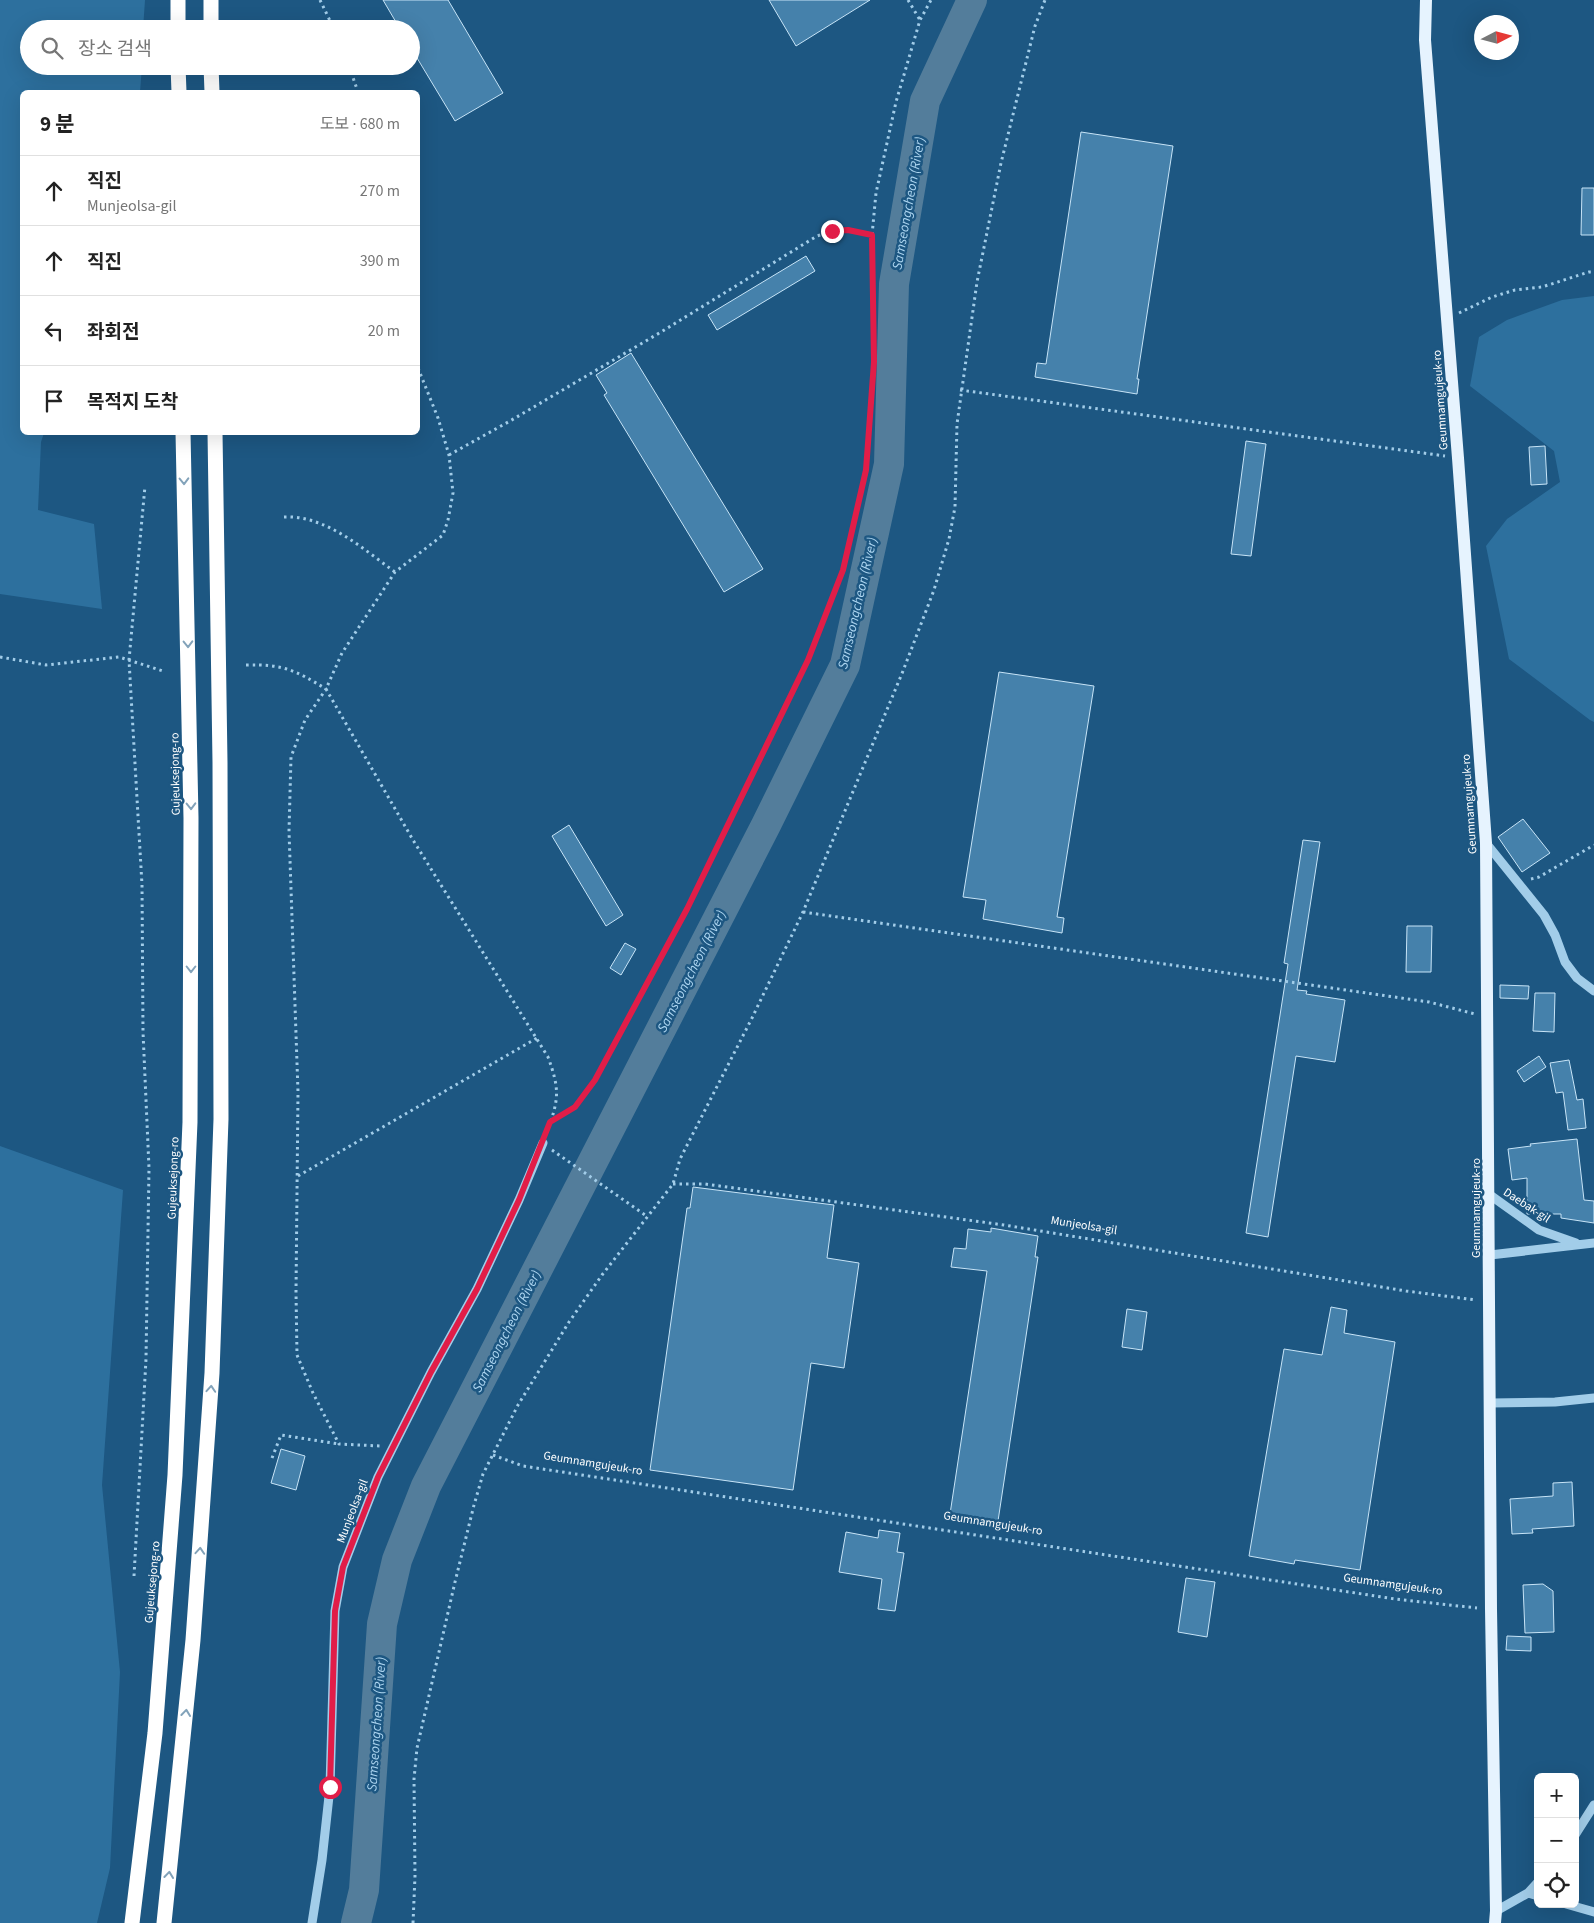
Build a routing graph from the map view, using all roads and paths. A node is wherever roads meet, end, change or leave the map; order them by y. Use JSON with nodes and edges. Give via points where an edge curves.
{"nodes":[{"id":1,"x":178,"y":0,"type":"edge"},
{"id":2,"x":211,"y":0,"type":"edge"},
{"id":3,"x":320,"y":0,"type":"edge"},
{"id":4,"x":908,"y":0,"type":"edge"},
{"id":5,"x":931,"y":0,"type":"edge"},
{"id":6,"x":1045,"y":0,"type":"edge"},
{"id":7,"x":1426,"y":0,"type":"edge"},
{"id":8,"x":178,"y":20,"type":"edge"},
{"id":9,"x":211,"y":20,"type":"edge"},
{"id":10,"x":330,"y":20,"type":"edge"},
{"id":11,"x":920,"y":20,"type":"junction"},
{"id":12,"x":178,"y":75,"type":"edge"},
{"id":13,"x":211,"y":75,"type":"edge"},
{"id":14,"x":351,"y":75,"type":"edge"},
{"id":15,"x":179,"y":90,"type":"edge"},
{"id":16,"x":212,"y":90,"type":"edge"},
{"id":17,"x":357,"y":90,"type":"edge"},
{"id":18,"x":872,"y":235,"type":"junction"},
{"id":19,"x":1594,"y":272,"type":"edge"},
{"id":20,"x":1447,"y":318,"type":"junction"},
{"id":21,"x":420,"y":373,"type":"edge"},
{"id":22,"x":960,"y":390,"type":"junction"},
{"id":23,"x":184,"y":435,"type":"edge"},
{"id":24,"x":215,"y":435,"type":"edge"},
{"id":25,"x":449,"y":455,"type":"junction"},
{"id":26,"x":1458,"y":458,"type":"junction"},
{"id":27,"x":145,"y":486,"type":"dead end"},
{"id":28,"x":284,"y":518,"type":"dead end"},
{"id":29,"x":394,"y":572,"type":"junction"},
{"id":30,"x":0,"y":657,"type":"edge"},
{"id":31,"x":128,"y":660,"type":"junction"},
{"id":32,"x":246,"y":665,"type":"dead end"},
{"id":33,"x":163,"y":671,"type":"dead end"},
{"id":34,"x":326,"y":689,"type":"junction"},
{"id":35,"x":1486,"y":843,"type":"junction"},
{"id":36,"x":1594,"y":845,"type":"edge"},
{"id":37,"x":1518,"y":881,"type":"junction"},
{"id":38,"x":803,"y":912,"type":"junction"},
{"id":39,"x":1594,"y":991,"type":"edge"},
{"id":40,"x":1488,"y":1020,"type":"junction"},
{"id":41,"x":537,"y":1038,"type":"junction"},
{"id":42,"x":550,"y":1122,"type":"junction"},
{"id":43,"x":543,"y":1143,"type":"joint"},
{"id":44,"x":556,"y":1153,"type":"dead end"},
{"id":45,"x":298,"y":1176,"type":"junction"},
{"id":46,"x":673,"y":1184,"type":"junction"},
{"id":47,"x":1490,"y":1195,"type":"junction"},
{"id":48,"x":648,"y":1218,"type":"junction"},
{"id":49,"x":1594,"y":1243,"type":"edge"},
{"id":50,"x":1579,"y":1244,"type":"junction"},
{"id":51,"x":1490,"y":1255,"type":"junction"},
{"id":52,"x":1490,"y":1302,"type":"junction"},
{"id":53,"x":1594,"y":1398,"type":"edge"},
{"id":54,"x":1491,"y":1403,"type":"junction"},
{"id":55,"x":339,"y":1444,"type":"junction"},
{"id":56,"x":394,"y":1447,"type":"junction"},
{"id":57,"x":493,"y":1455,"type":"junction"},
{"id":58,"x":272,"y":1458,"type":"dead end"},
{"id":59,"x":134,"y":1576,"type":"dead end"},
{"id":60,"x":1492,"y":1609,"type":"junction"},
{"id":61,"x":1594,"y":1805,"type":"edge"},
{"id":62,"x":1579,"y":1829,"type":"edge"},
{"id":63,"x":1534,"y":1886,"type":"edge"},
{"id":64,"x":1528,"y":1893,"type":"junction"},
{"id":65,"x":1534,"y":1895,"type":"edge"},
{"id":66,"x":1579,"y":1908,"type":"edge"},
{"id":67,"x":1594,"y":1912,"type":"edge"},
{"id":68,"x":1496,"y":1917,"type":"edge"},
{"id":69,"x":132,"y":1923,"type":"edge"},
{"id":70,"x":164,"y":1923,"type":"edge"},
{"id":71,"x":312,"y":1923,"type":"edge"},
{"id":72,"x":413,"y":1923,"type":"edge"}],
"edges":[{"from":1,"to":8,"type":"highway"},
{"from":2,"to":9,"type":"highway"},
{"from":3,"to":10,"type":"path"},
{"from":4,"to":11,"type":"path"},
{"from":5,"to":11,"type":"path"},
{"from":6,"to":22,"type":"path","via":[[1035,26],[1001,163]]},
{"from":7,"to":20,"type":"main road","name":"Geumnamgujeuk-ro","via":[[1425,40]]},
{"from":11,"to":18,"type":"path","via":[[896,102],[876,193]]},
{"from":12,"to":15,"type":"highway"},
{"from":13,"to":16,"type":"highway"},
{"from":14,"to":17,"type":"path"},
{"from":18,"to":25,"type":"path","via":[[848,230],[817,236]]},
{"from":18,"to":42,"type":"path","via":[[874,362],[866,470],[843,570],[808,660],[687,909],[595,1080],[575,1107]]},
{"from":19,"to":20,"type":"path","via":[[1492,297]]},
{"from":20,"to":26,"type":"main road","name":"Geumnamgujeuk-ro"},
{"from":21,"to":25,"type":"path"},
{"from":22,"to":26,"type":"path"},
{"from":22,"to":38,"type":"path","via":[[956,424],[955,507],[934,590]]},
{"from":23,"to":69,"type":"highway","name":"Gujeuksejong-ro","one_way":true,"via":[[191,818],[190,1122],[176,1475],[154,1733]]},
{"from":70,"to":24,"type":"highway","one_way":true,"via":[[194,1630],[212,1373],[221,1119]]},
{"from":25,"to":29,"type":"path","via":[[453,493],[444,534]]},
{"from":26,"to":35,"type":"main road","name":"Geumnamgujeuk-ro"},
{"from":27,"to":31,"type":"path"},
{"from":28,"to":29,"type":"path","via":[[298,517],[328,527]]},
{"from":29,"to":34,"type":"path","via":[[342,653]]},
{"from":30,"to":31,"type":"path","via":[[46,665],[119,657]]},
{"from":31,"to":33,"type":"path"},
{"from":31,"to":59,"type":"path","via":[[142,885],[143,1032],[149,1168],[146,1359]]},
{"from":32,"to":34,"type":"path","via":[[269,664],[298,672]]},
{"from":34,"to":41,"type":"path","via":[[413,840]]},
{"from":34,"to":45,"type":"path","via":[[305,720],[291,757],[289,831]]},
{"from":35,"to":37,"type":"street"},
{"from":35,"to":40,"type":"main road","name":"Geumnamgujeuk-ro"},
{"from":36,"to":37,"type":"path","via":[[1539,877]]},
{"from":37,"to":39,"type":"street","via":[[1544,915],[1565,962],[1577,978]]},
{"from":38,"to":40,"type":"path","via":[[1429,1002]]},
{"from":38,"to":46,"type":"path","via":[[680,1159]]},
{"from":40,"to":47,"type":"main road","name":"Geumnamgujeuk-ro"},
{"from":41,"to":42,"type":"path","via":[[556,1078],[558,1097]]},
{"from":41,"to":45,"type":"path"},
{"from":42,"to":43,"type":"path"},
{"from":43,"to":56,"type":"street","name":"Munjeolsa-gil","via":[[477,1289]]},
{"from":44,"to":48,"type":"path"},
{"from":45,"to":55,"type":"path","via":[[297,1355]]},
{"from":46,"to":48,"type":"path"},
{"from":46,"to":52,"type":"path","name":"Munjeolsa-gil","via":[[705,1184],[1004,1225]]},
{"from":47,"to":50,"type":"street","name":"Daebak-gil","via":[[1539,1230]]},
{"from":47,"to":51,"type":"main road","name":"Geumnamgujeuk-ro"},
{"from":48,"to":57,"type":"path","via":[[569,1322],[518,1405]]},
{"from":49,"to":50,"type":"street","name":"Daebak-gil"},
{"from":50,"to":51,"type":"street","name":"Daebak-gil"},
{"from":51,"to":52,"type":"main road","name":"Geumnamgujeuk-ro"},
{"from":52,"to":54,"type":"main road","name":"Geumnamgujeuk-ro"},
{"from":53,"to":54,"type":"street"},
{"from":54,"to":60,"type":"main road","name":"Geumnamgujeuk-ro"},
{"from":55,"to":56,"type":"path"},
{"from":55,"to":58,"type":"path","via":[[281,1435]]},
{"from":56,"to":71,"type":"street","name":"Munjeolsa-gil","via":[[378,1477],[343,1567],[335,1611],[330,1787]]},
{"from":57,"to":60,"type":"path","name":"Geumnamgujeuk-ro","via":[[523,1466],[1395,1599]]},
{"from":57,"to":72,"type":"path","via":[[483,1474],[474,1505],[418,1748],[414,1779]]},
{"from":60,"to":68,"type":"main road","name":"Geumnamgujeuk-ro"},
{"from":61,"to":62,"type":"street"},
{"from":63,"to":64,"type":"street"},
{"from":64,"to":65,"type":"street"},
{"from":64,"to":68,"type":"street"},
{"from":66,"to":67,"type":"street"}]}
